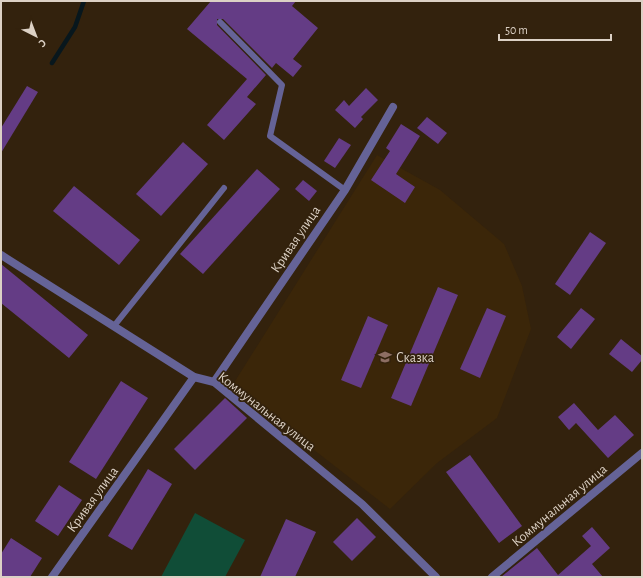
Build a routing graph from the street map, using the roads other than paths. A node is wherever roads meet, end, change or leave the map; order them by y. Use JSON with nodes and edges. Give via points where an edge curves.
{"nodes":[{"id":1,"x":220,"y":22,"type":"dead end"},
{"id":2,"x":393,"y":107,"type":"dead end"},
{"id":3,"x":224,"y":188,"type":"dead end"},
{"id":4,"x":345,"y":190,"type":"junction"},
{"id":5,"x":1,"y":255,"type":"edge"},
{"id":6,"x":114,"y":326,"type":"junction"},
{"id":7,"x":194,"y":377,"type":"junction"},
{"id":8,"x":214,"y":382,"type":"junction"},
{"id":9,"x":642,"y":453,"type":"edge"},
{"id":10,"x":52,"y":577,"type":"edge"},
{"id":11,"x":436,"y":577,"type":"edge"},
{"id":12,"x":492,"y":577,"type":"edge"}],
"edges":[{"from":1,"to":4,"type":"lane","via":[[282,85],[270,136]]},
{"from":2,"to":4,"type":"street","name":"Кривая улица"},
{"from":3,"to":6,"type":"lane"},
{"from":4,"to":8,"type":"street","name":"Кривая улица"},
{"from":5,"to":6,"type":"street","name":"Коммунальная улица"},
{"from":6,"to":7,"type":"street","name":"Коммунальная улица"},
{"from":7,"to":8,"type":"street","name":"Коммунальная улица"},
{"from":7,"to":10,"type":"street","name":"Кривая улица"},
{"from":8,"to":11,"type":"street","name":"Коммунальная улица","via":[[362,504]]},
{"from":9,"to":12,"type":"street","name":"Коммунальная улица"}]}
